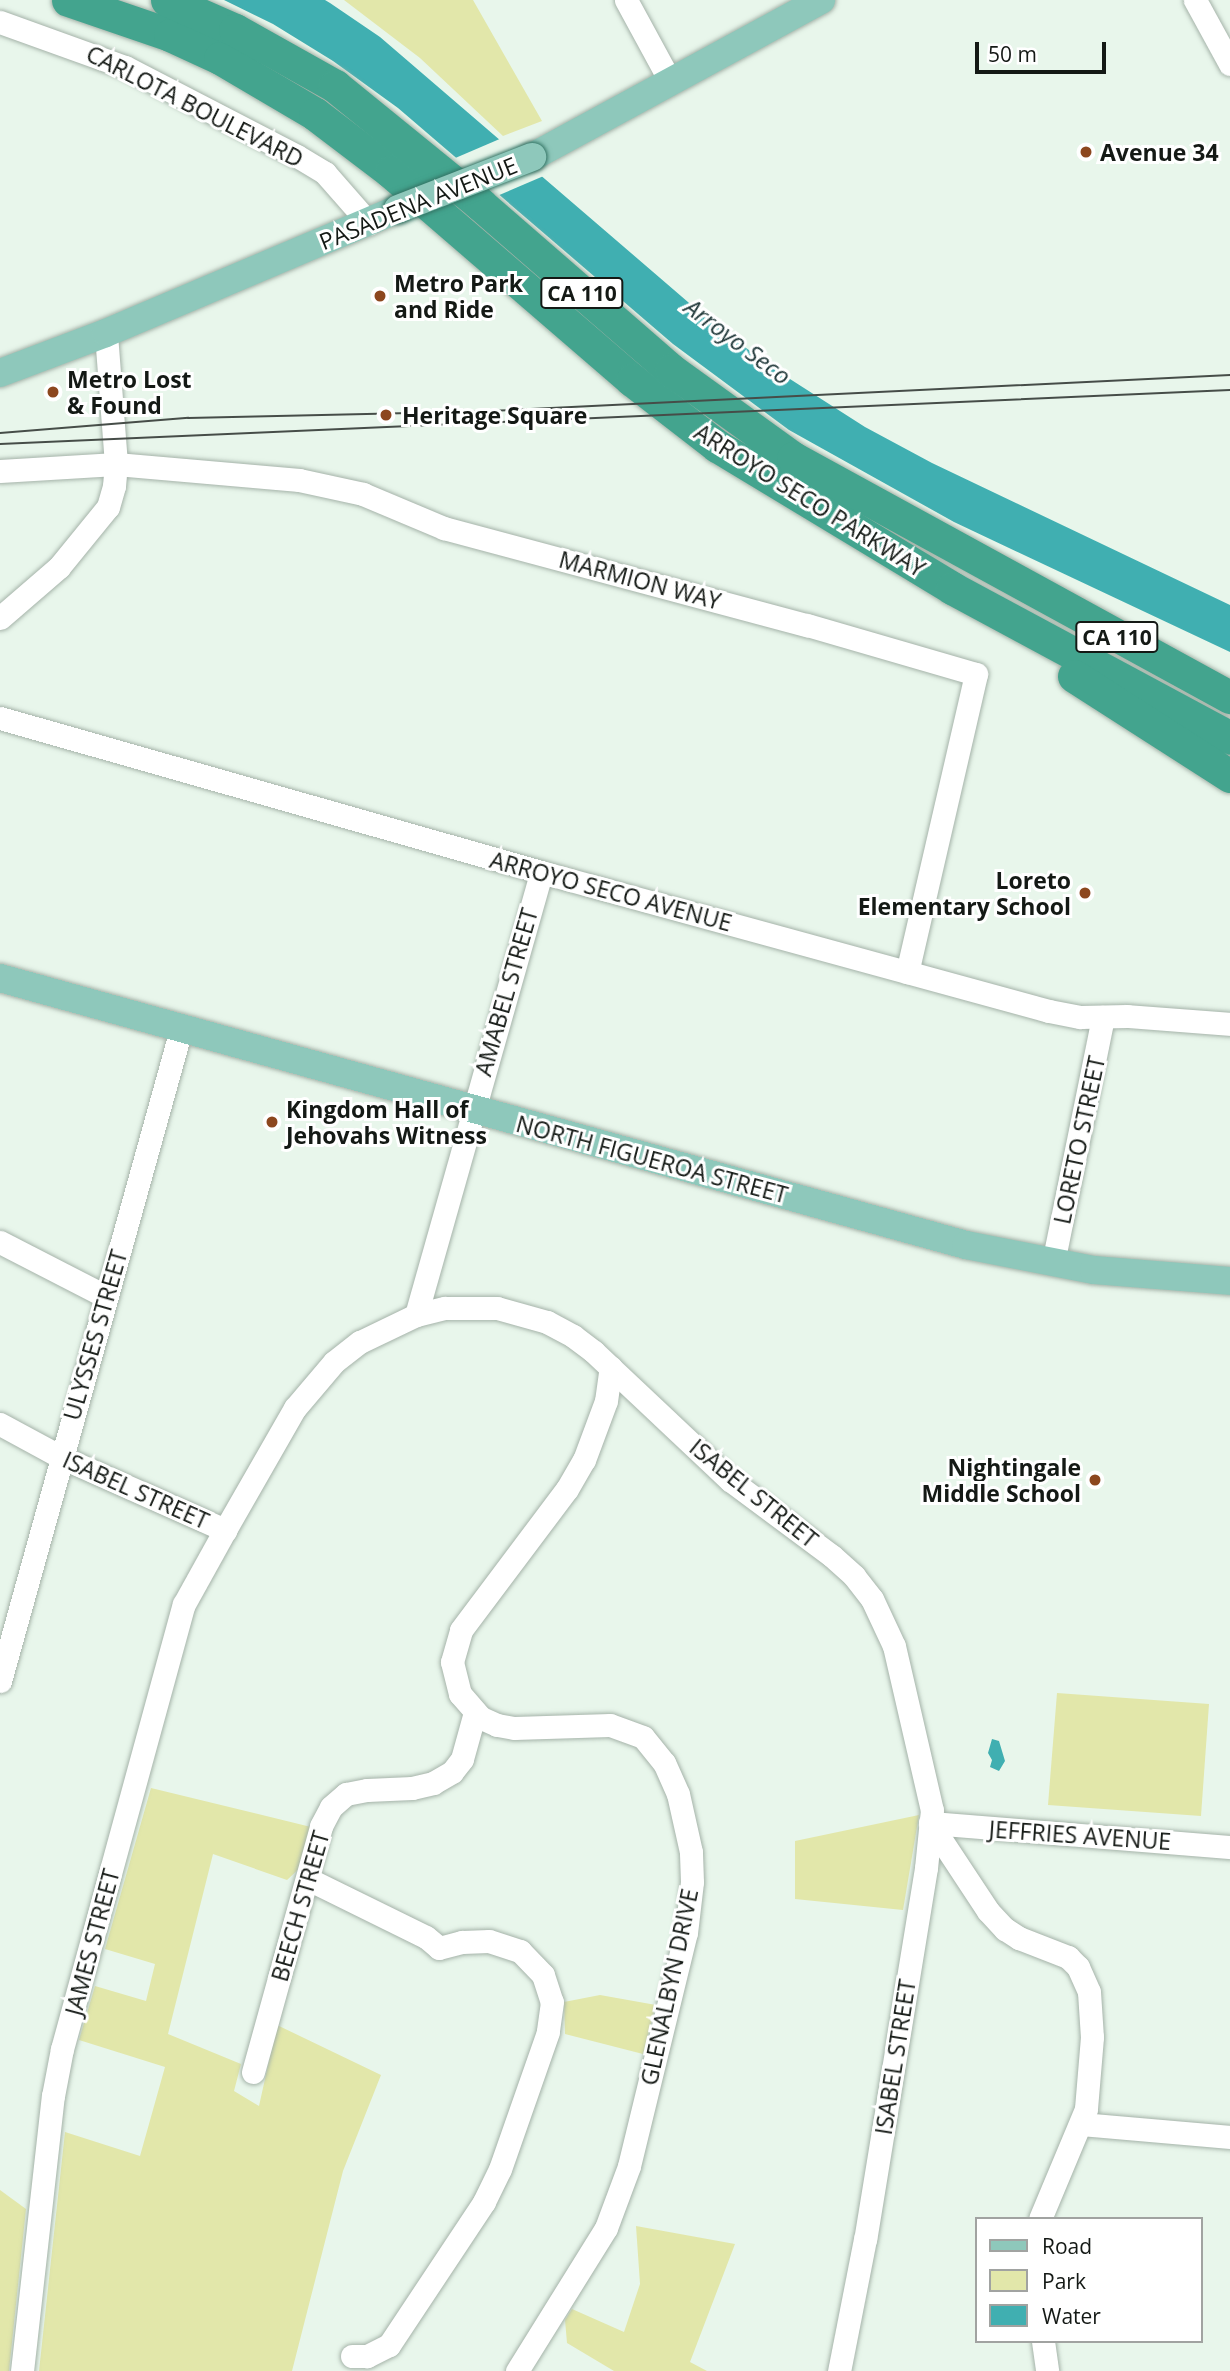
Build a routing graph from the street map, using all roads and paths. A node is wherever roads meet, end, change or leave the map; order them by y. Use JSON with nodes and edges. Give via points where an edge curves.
{"nodes":[{"id":1,"x":68,"y":0,"type":"edge"},
{"id":2,"x":167,"y":0,"type":"edge"},
{"id":3,"x":626,"y":0,"type":"edge"},
{"id":4,"x":821,"y":0,"type":"edge"},
{"id":5,"x":1195,"y":0,"type":"edge"},
{"id":6,"x":0,"y":22,"type":"edge"},
{"id":7,"x":1230,"y":64,"type":"edge"},
{"id":8,"x":671,"y":83,"type":"junction"},
{"id":9,"x":369,"y":223,"type":"junction"},
{"id":10,"x":106,"y":333,"type":"junction"},
{"id":11,"x":0,"y":373,"type":"edge"},
{"id":12,"x":116,"y":464,"type":"junction"},
{"id":13,"x":0,"y":471,"type":"edge"},
{"id":14,"x":1005,"y":577,"type":"junction"},
{"id":15,"x":0,"y":618,"type":"edge"},
{"id":16,"x":1025,"y":627,"type":"junction"},
{"id":17,"x":1230,"y":681,"type":"edge"},
{"id":18,"x":1230,"y":697,"type":"edge"},
{"id":19,"x":0,"y":718,"type":"edge"},
{"id":20,"x":1230,"y":738,"type":"edge"},
{"id":21,"x":1230,"y":776,"type":"edge"},
{"id":22,"x":541,"y":873,"type":"junction"},
{"id":23,"x":907,"y":972,"type":"junction"},
{"id":24,"x":0,"y":978,"type":"edge"},
{"id":25,"x":1103,"y":1017,"type":"junction"},
{"id":26,"x":1230,"y":1024,"type":"edge"},
{"id":27,"x":181,"y":1030,"type":"junction"},
{"id":28,"x":472,"y":1110,"type":"junction"},
{"id":29,"x":0,"y":1242,"type":"edge"},
{"id":30,"x":1053,"y":1263,"type":"junction"},
{"id":31,"x":1230,"y":1281,"type":"edge"},
{"id":32,"x":105,"y":1296,"type":"junction"},
{"id":33,"x":416,"y":1315,"type":"junction"},
{"id":34,"x":611,"y":1367,"type":"junction"},
{"id":35,"x":0,"y":1424,"type":"edge"},
{"id":36,"x":61,"y":1457,"type":"junction"},
{"id":37,"x":225,"y":1530,"type":"junction"},
{"id":38,"x":0,"y":1681,"type":"edge"},
{"id":39,"x":475,"y":1712,"type":"junction"},
{"id":40,"x":930,"y":1823,"type":"junction"},
{"id":41,"x":1230,"y":1847,"type":"edge"},
{"id":42,"x":308,"y":1879,"type":"junction"},
{"id":43,"x":253,"y":2072,"type":"dead end"},
{"id":44,"x":1081,"y":2124,"type":"junction"},
{"id":45,"x":1230,"y":2137,"type":"edge"},
{"id":46,"x":1041,"y":2217,"type":"edge"},
{"id":47,"x":1043,"y":2343,"type":"edge"},
{"id":48,"x":352,"y":2356,"type":"dead end"},
{"id":49,"x":22,"y":2371,"type":"edge"},
{"id":50,"x":517,"y":2371,"type":"edge"},
{"id":51,"x":839,"y":2371,"type":"edge"},
{"id":52,"x":1047,"y":2371,"type":"edge"}],
"edges":[{"from":1,"to":16,"type":"highway","name":"ARROYO SECO PARKWAY","number":"CA 110","via":[[170,35],[220,58],[315,114],[391,172],[632,380],[717,446]]},
{"from":2,"to":14,"type":"highway","name":"ARROYO SECO PARKWAY","number":"CA 110","via":[[235,30],[335,86],[671,370],[793,458]]},
{"from":3,"to":8,"type":"street"},
{"from":4,"to":8,"type":"main road","name":"PASADENA AVENUE"},
{"from":5,"to":7,"type":"street"},
{"from":6,"to":9,"type":"street","name":"CARLOTA BOULEVARD","via":[[125,67],[297,156],[325,173]]},
{"from":8,"to":9,"type":"main road","name":"PASADENA AVENUE","bridge":true,"via":[[532,157]]},
{"from":9,"to":10,"type":"main road","name":"PASADENA AVENUE"},
{"from":10,"to":11,"type":"main road","name":"PASADENA AVENUE"},
{"from":10,"to":12,"type":"street"},
{"from":12,"to":13,"type":"street","name":"MARMION WAY"},
{"from":12,"to":15,"type":"street","via":[[108,506],[88,534],[59,567]]},
{"from":12,"to":23,"type":"street","name":"MARMION WAY","via":[[274,477],[363,494],[444,528],[976,674]]},
{"from":14,"to":17,"type":"highway"},
{"from":14,"to":18,"type":"highway","name":"ARROYO SECO PARKWAY","number":"CA 110"},
{"from":16,"to":20,"type":"highway","name":"ARROYO SECO PARKWAY","number":"CA 110"},
{"from":16,"to":21,"type":"highway","via":[[1076,677]]},
{"from":19,"to":22,"type":"street","name":"ARROYO SECO AVENUE"},
{"from":22,"to":23,"type":"street","name":"ARROYO SECO AVENUE"},
{"from":22,"to":28,"type":"street","name":"AMABEL STREET"},
{"from":23,"to":25,"type":"street","name":"ARROYO SECO AVENUE","via":[[1049,1010]]},
{"from":24,"to":27,"type":"main road","name":"NORTH FIGUEROA STREET"},
{"from":25,"to":26,"type":"street","name":"ARROYO SECO AVENUE"},
{"from":25,"to":30,"type":"street","name":"LORETO STREET"},
{"from":27,"to":28,"type":"main road","name":"NORTH FIGUEROA STREET"},
{"from":27,"to":32,"type":"street","name":"ULYSSES STREET"},
{"from":28,"to":30,"type":"main road","name":"NORTH FIGUEROA STREET","via":[[966,1245]]},
{"from":28,"to":33,"type":"street","name":"AMABEL STREET"},
{"from":29,"to":32,"type":"street"},
{"from":30,"to":31,"type":"main road","name":"NORTH FIGUEROA STREET"},
{"from":32,"to":36,"type":"street","name":"ULYSSES STREET"},
{"from":33,"to":34,"type":"street","name":"ISABEL STREET","via":[[471,1306],[523,1313],[573,1336]]},
{"from":33,"to":37,"type":"street","name":"ISABEL STREET","via":[[360,1342],[315,1382],[295,1408]]},
{"from":34,"to":39,"type":"street","name":"GLENALBYN DRIVE","via":[[606,1401],[584,1460],[454,1644],[454,1682]]},
{"from":34,"to":40,"type":"street","name":"ISABEL STREET","via":[[730,1480],[832,1556],[872,1599],[894,1646],[932,1810]]},
{"from":35,"to":36,"type":"street","name":"ISABEL STREET"},
{"from":36,"to":37,"type":"street","name":"ISABEL STREET"},
{"from":36,"to":38,"type":"street","name":"ULYSSES STREET"},
{"from":37,"to":49,"type":"street","name":"JAMES STREET","via":[[184,1604],[62,2049]]},
{"from":39,"to":42,"type":"street","name":"BEECH STREET","via":[[462,1759],[452,1772],[412,1788],[346,1794],[331,1807],[321,1826]]},
{"from":39,"to":50,"type":"street","name":"GLENALBYN DRIVE","via":[[497,1725],[514,1728],[610,1725],[643,1737],[655,1748],[674,1783],[691,1852],[686,1933],[626,2177],[606,2228]]},
{"from":40,"to":41,"type":"street","name":"JEFFRIES AVENUE"},
{"from":40,"to":44,"type":"street","via":[[988,1911],[1019,1938],[1068,1957],[1086,1980],[1092,2037],[1090,2084]]},
{"from":40,"to":51,"type":"street","name":"ISABEL STREET","via":[[865,2239]]},
{"from":42,"to":43,"type":"street","name":"BEECH STREET"},
{"from":42,"to":48,"type":"street","via":[[426,1937],[439,1948],[489,1941],[520,1951],[543,1975],[552,2002],[548,2032],[484,2202],[388,2344],[367,2356]]},
{"from":44,"to":45,"type":"street"},
{"from":44,"to":46,"type":"street"},
{"from":47,"to":52,"type":"street"}]}
